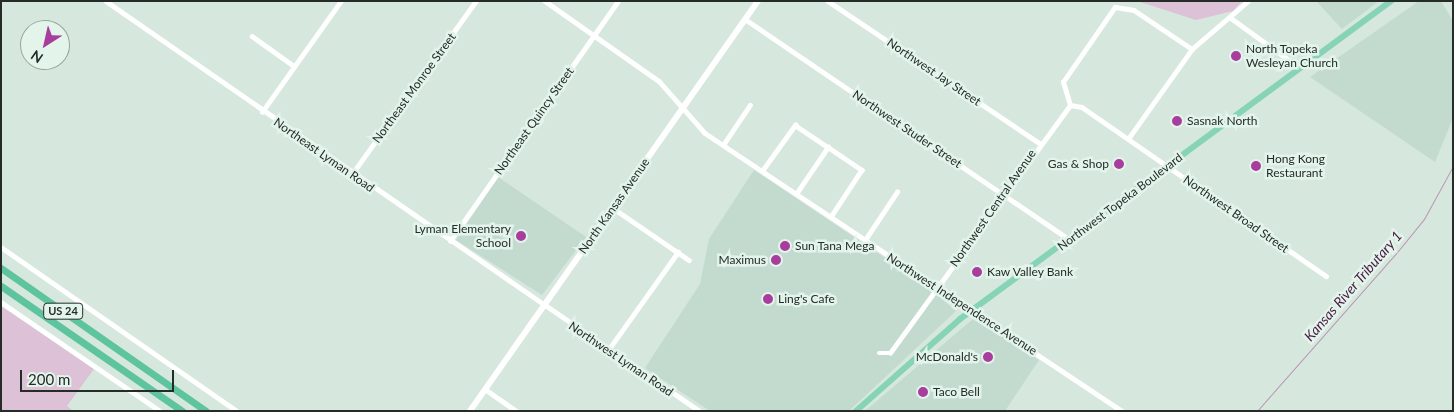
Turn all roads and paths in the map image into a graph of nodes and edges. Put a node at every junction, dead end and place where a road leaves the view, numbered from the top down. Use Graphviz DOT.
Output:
graph roads {
  1 [pos="106,1"];
  2 [pos="341,1"];
  3 [pos="476,1"];
  4 [pos="545,1"];
  5 [pos="618,1"];
  6 [pos="758,1"];
  7 [pos="828,1"];
  8 [pos="1248,1"];
  9 [pos="1391,1"];
  10 [pos="1231,18"];
  11 [pos="745,19"];
  12 [pos="252,36"];
  13 [pos="594,36"];
  14 [pos="1192,49"];
  15 [pos="294,66"];
  16 [pos="1300,68"];
  17 [pos="750,105"];
  18 [pos="1070,105"];
  19 [pos="683,109"];
  20 [pos="262,112"];
  21 [pos="1128,139"];
  22 [pos="1038,143"];
  23 [pos="723,145"];
  24 [pos="828,147"];
  25 [pos="1167,166"];
  26 [pos="762,171"];
  27 [pos="352,174"];
  28 [pos="897,192"];
  29 [pos="796,194"];
  30 [pos="1003,194"];
  31 [pos="613,208"];
  32 [pos="830,217"];
  33 [pos="1069,239"];
  34 [pos="865,240"];
  35 [pos="450,241"];
  36 [pos="1,247"];
  37 [pos="678,252"];
  38 [pos="689,260"];
  39 [pos="1,268"];
  40 [pos="1326,276"];
  41 [pos="1,286"];
  42 [pos="937,288"];
  43 [pos="1,302"];
  44 [pos="545,305"];
  45 [pos="971,311"];
  46 [pos="609,349"];
  47 [pos="879,353"];
  48 [pos="485,389"];
  49 [pos="160,411"];
  50 [pos="182,411"];
  51 [pos="206,411"];
  52 [pos="237,411"];
  53 [pos="470,411"];
  54 [pos="517,411"];
  55 [pos="699,411"];
  56 [pos="856,411"];
  57 [pos="1122,411"];
  1 -- 20 [label="street, Northeast Lyman Road"];
  2 -- 15 [label="street"];
  3 -- 27 [label="street, Northeast Monroe Street"];
  4 -- 13 [label="street, Northwest Independence Avenue"];
  5 -- 13 [label="street, Northeast Quincy Street"];
  6 -- 11 [label="main road, North Kansas Avenue"];
  7 -- 22 [label="street, Northwest Jay Street"];
  8 -- 10 [label="street"];
  9 -- 16 [label="main road, Northwest Topeka Boulevard"];
  10 -- 14 [label="street"];
  10 -- 16 [label="street"];
  11 -- 19 [label="main road, North Kansas Avenue"];
  11 -- 30 [label="street, Northwest Studer Street"];
  12 -- 15 [label="street"];
  13 -- 19 [label="street, Northwest Independence Avenue"];
  13 -- 35 [label="street, Northeast Quincy Street"];
  14 -- 18 [label="street"];
  14 -- 21 [label="street"];
  15 -- 20 [label="street"];
  16 -- 25 [label="main road, Northwest Topeka Boulevard"];
  17 -- 23 [label="street"];
  18 -- 21 [label="street, Northwest Broad Street"];
  18 -- 22 [label="street, Northwest Central Avenue"];
  19 -- 23 [label="street, Northwest Independence Avenue"];
  19 -- 31 [label="main road, North Kansas Avenue"];
  20 -- 27 [label="street, Northeast Lyman Road"];
  21 -- 25 [label="street, Northwest Broad Street"];
  22 -- 30 [label="street, Northwest Central Avenue"];
  23 -- 26 [label="street, Northwest Independence Avenue"];
  24 -- 26 [label="street"];
  24 -- 29 [label="street"];
  24 -- 32 [label="street"];
  25 -- 33 [label="main road, Northwest Topeka Boulevard"];
  25 -- 40 [label="street, Northwest Broad Street"];
  26 -- 29 [label="street, Northwest Independence Avenue"];
  27 -- 35 [label="street, Northeast Lyman Road"];
  28 -- 34 [label="street"];
  29 -- 32 [label="street, Northwest Independence Avenue"];
  30 -- 33 [label="street, Northwest Studer Street"];
  30 -- 42 [label="street, Northwest Central Avenue"];
  31 -- 37 [label="street"];
  31 -- 44 [label="main road, North Kansas Avenue"];
  32 -- 34 [label="street, Northwest Independence Avenue"];
  33 -- 45 [label="main road, Northwest Topeka Boulevard"];
  34 -- 42 [label="street, Northwest Independence Avenue"];
  35 -- 44 [label="street, Northeast Lyman Road"];
  36 -- 52 [label="street"];
  37 -- 38 [label="street"];
  37 -- 46 [label="street"];
  39 -- 51 [label="highway, US 24"];
  41 -- 50 [label="highway, US 24"];
  42 -- 45 [label="street, Northwest Independence Avenue"];
  42 -- 47 [label="street, Northwest Central Avenue"];
  43 -- 49 [label="street"];
  44 -- 46 [label="street, Northwest Lyman Road"];
  44 -- 48 [label="main road, North Kansas Avenue"];
  45 -- 56 [label="main road, Northwest Topeka Boulevard"];
  45 -- 57 [label="street, Northwest Independence Avenue"];
  46 -- 55 [label="street, Northwest Lyman Road"];
  48 -- 53 [label="main road, North Kansas Avenue"];
  48 -- 54 [label="street"];
}
